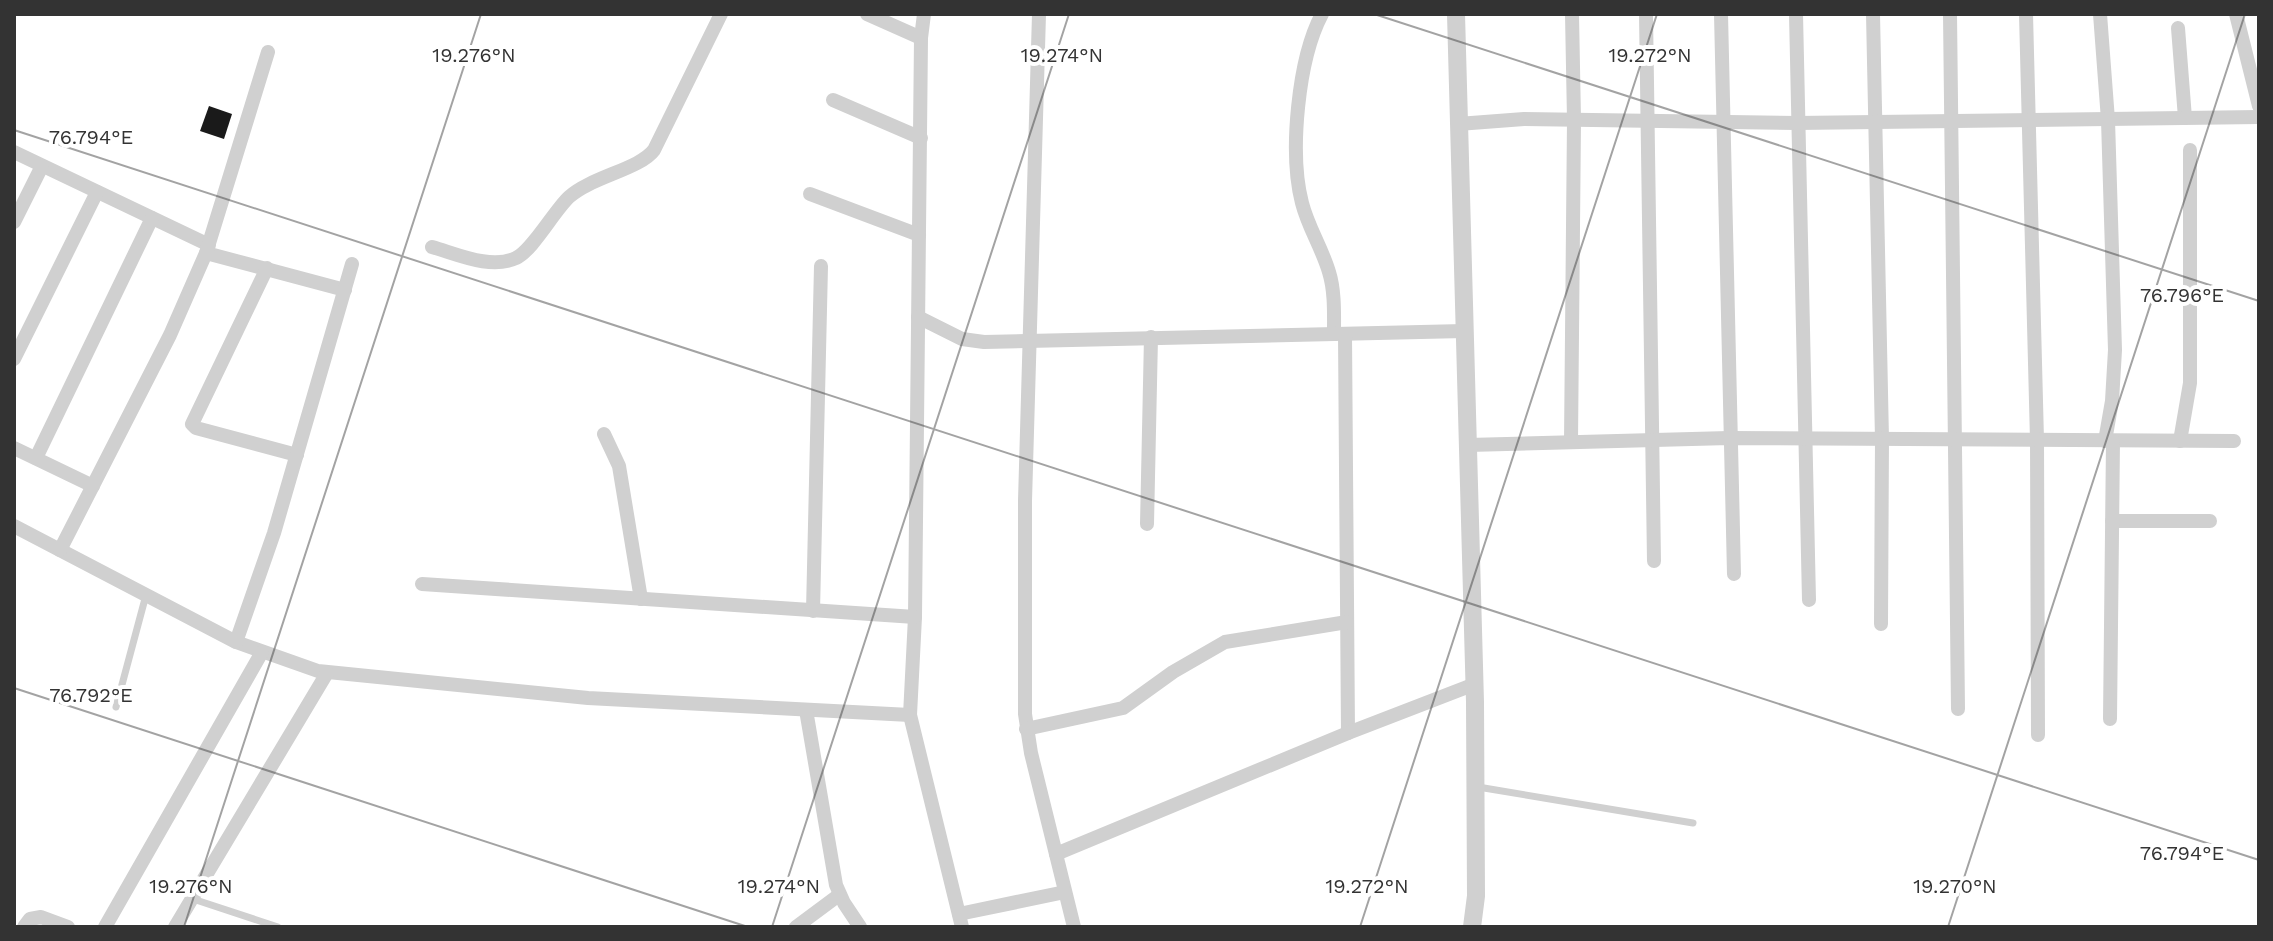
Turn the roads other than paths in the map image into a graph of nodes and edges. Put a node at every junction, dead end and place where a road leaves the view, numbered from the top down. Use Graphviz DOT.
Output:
graph roads {
  1 [pos="721,14"];
  2 [pos="867,14"];
  3 [pos="924,14"];
  4 [pos="1039,14"];
  5 [pos="1322,14"];
  6 [pos="1456,14"];
  7 [pos="1572,14"];
  8 [pos="1646,14"];
  9 [pos="1721,14"];
  10 [pos="1796,14"];
  11 [pos="1873,14"];
  12 [pos="1950,14"];
  13 [pos="2026,14"];
  14 [pos="2100,14"];
  15 [pos="2236,14"];
  16 [pos="2178,28"];
  17 [pos="921,38"];
  18 [pos="268,52"];
  19 [pos="833,100"];
  20 [pos="2259,106"];
  21 [pos="2259,117"];
  22 [pos="2185,118"];
  23 [pos="1574,120"];
  24 [pos="2108,120"];
  25 [pos="1647,122"];
  26 [pos="1876,122"];
  27 [pos="1951,122"];
  28 [pos="2029,122"];
  29 [pos="1724,123"];
  30 [pos="1797,123"];
  31 [pos="1458,124"];
  32 [pos="921,138"];
  33 [pos="2190,150"];
  34 [pos="14,152"];
  35 [pos="42,166"];
  36 [pos="97,192"];
  37 [pos="810,194"];
  38 [pos="152,218"];
  39 [pos="14,222"];
  40 [pos="919,235"];
  41 [pos="432,247"];
  42 [pos="207,249"];
  43 [pos="352,264"];
  44 [pos="821,266"];
  45 [pos="267,268"];
  46 [pos="345,290"];
  47 [pos="918,317"];
  48 [pos="1464,331"];
  49 [pos="1340,334"];
  50 [pos="1151,337"];
  51 [pos="1029,339"];
  52 [pos="14,359"];
  53 [pos="604,434"];
  54 [pos="1729,438"];
  55 [pos="1652,439"];
  56 [pos="1806,439"];
  57 [pos="1882,439"];
  58 [pos="1955,439"];
  59 [pos="2037,440"];
  60 [pos="2109,441"];
  61 [pos="2180,441"];
  62 [pos="2234,441"];
  63 [pos="1571,442"];
  64 [pos="1468,445"];
  65 [pos="16,453"];
  66 [pos="297,455"];
  67 [pos="36,458"];
  68 [pos="93,486"];
  69 [pos="2112,521"];
  70 [pos="2210,521"];
  71 [pos="1147,524"];
  72 [pos="14,526"];
  73 [pos="60,550"];
  74 [pos="1654,561"];
  75 [pos="1734,574"];
  76 [pos="422,584"];
  77 [pos="146,595"];
  78 [pos="641,599"];
  79 [pos="1809,600"];
  80 [pos="813,611"];
  81 [pos="915,617"];
  82 [pos="1347,622"];
  83 [pos="1881,624"];
  84 [pos="236,642"];
  85 [pos="262,652"];
  86 [pos="327,673"];
  87 [pos="1475,684"];
  88 [pos="116,707"];
  89 [pos="1958,709"];
  90 [pos="806,710"];
  91 [pos="910,715"];
  92 [pos="2110,719"];
  93 [pos="1026,729"];
  94 [pos="1348,733"];
  95 [pos="2038,735"];
  96 [pos="1476,786"];
  97 [pos="1693,823"];
  98 [pos="1056,854"];
  99 [pos="1065,892"];
  100 [pos="839,895"];
  101 [pos="192,899"];
  102 [pos="961,921"];
  103 [pos="24,927"];
  104 [pos="68,927"];
  105 [pos="105,927"];
  106 [pos="175,927"];
  107 [pos="278,927"];
  108 [pos="796,927"];
  109 [pos="860,927"];
  110 [pos="1074,927"];
  111 [pos="1472,927"];
  1 -- 41 [label="street"];
  2 -- 17 [label="street"];
  3 -- 17 [label="street"];
  4 -- 51 [label="street"];
  5 -- 49 [label="street"];
  6 -- 31 [label="street"];
  7 -- 23 [label="street"];
  8 -- 25 [label="street"];
  9 -- 29 [label="street"];
  10 -- 30 [label="street"];
  11 -- 26 [label="street"];
  12 -- 27 [label="street"];
  13 -- 28 [label="street"];
  14 -- 24 [label="street"];
  15 -- 20 [label="street"];
  16 -- 22 [label="street"];
  17 -- 32 [label="street"];
  18 -- 42 [label="street"];
  19 -- 32 [label="street"];
  21 -- 22 [label="street"];
  22 -- 24 [label="street"];
  23 -- 25 [label="street"];
  23 -- 31 [label="street"];
  23 -- 63 [label="street"];
  24 -- 28 [label="street"];
  24 -- 60 [label="street"];
  25 -- 29 [label="street"];
  25 -- 55 [label="street"];
  26 -- 27 [label="street"];
  26 -- 30 [label="street"];
  26 -- 57 [label="street"];
  27 -- 28 [label="street"];
  27 -- 58 [label="street"];
  28 -- 59 [label="street"];
  29 -- 30 [label="street"];
  29 -- 54 [label="street"];
  30 -- 56 [label="street"];
  31 -- 48 [label="street"];
  32 -- 40 [label="street"];
  33 -- 61 [label="street"];
  34 -- 35 [label="street"];
  35 -- 36 [label="street"];
  35 -- 39 [label="street"];
  36 -- 38 [label="street"];
  36 -- 52 [label="street"];
  37 -- 40 [label="street"];
  38 -- 42 [label="street"];
  38 -- 67 [label="street"];
  40 -- 47 [label="street"];
  42 -- 45 [label="street"];
  42 -- 68 [label="street"];
  43 -- 46 [label="street"];
  44 -- 80 [label="street"];
  45 -- 46 [label="street"];
  45 -- 66 [label="street"];
  46 -- 66 [label="street"];
  47 -- 51 [label="street"];
  47 -- 81 [label="street"];
  48 -- 49 [label="street"];
  48 -- 64 [label="street"];
  49 -- 50 [label="street"];
  49 -- 82 [label="street"];
  50 -- 51 [label="street"];
  50 -- 71 [label="street"];
  51 -- 93 [label="street"];
  53 -- 78 [label="street"];
  54 -- 55 [label="street"];
  54 -- 56 [label="street"];
  54 -- 75 [label="street"];
  55 -- 63 [label="street"];
  55 -- 74 [label="street"];
  56 -- 57 [label="street"];
  56 -- 79 [label="street"];
  57 -- 58 [label="street"];
  57 -- 83 [label="street"];
  58 -- 59 [label="street"];
  58 -- 89 [label="street"];
  59 -- 60 [label="street"];
  59 -- 95 [label="street"];
  60 -- 61 [label="street"];
  60 -- 69 [label="street"];
  61 -- 62 [label="street"];
  63 -- 64 [label="street"];
  64 -- 87 [label="street"];
  65 -- 67 [label="street"];
  66 -- 84 [label="street"];
  67 -- 68 [label="street"];
  68 -- 73 [label="street"];
  69 -- 70 [label="street"];
  69 -- 92 [label="street"];
  72 -- 73 [label="street"];
  73 -- 77 [label="street"];
  76 -- 78 [label="street"];
  77 -- 84 [label="street"];
  77 -- 88 [label="lane"];
  78 -- 80 [label="street"];
  80 -- 81 [label="street"];
  81 -- 91 [label="street"];
  82 -- 93 [label="street"];
  82 -- 94 [label="street"];
  84 -- 85 [label="street"];
  85 -- 86 [label="street"];
  85 -- 105 [label="street"];
  86 -- 90 [label="street"];
  86 -- 101 [label="street"];
  87 -- 94 [label="street"];
  87 -- 96 [label="street"];
  90 -- 91 [label="street"];
  90 -- 100 [label="street"];
  91 -- 102 [label="street"];
  93 -- 98 [label="street"];
  94 -- 98 [label="street"];
  96 -- 97 [label="lane"];
  96 -- 111 [label="street"];
  98 -- 99 [label="street"];
  99 -- 102 [label="street"];
  99 -- 110 [label="street"];
  100 -- 108 [label="street"];
  100 -- 109 [label="street"];
  101 -- 106 [label="street"];
  101 -- 107 [label="lane"];
  103 -- 104 [label="street"];
}
